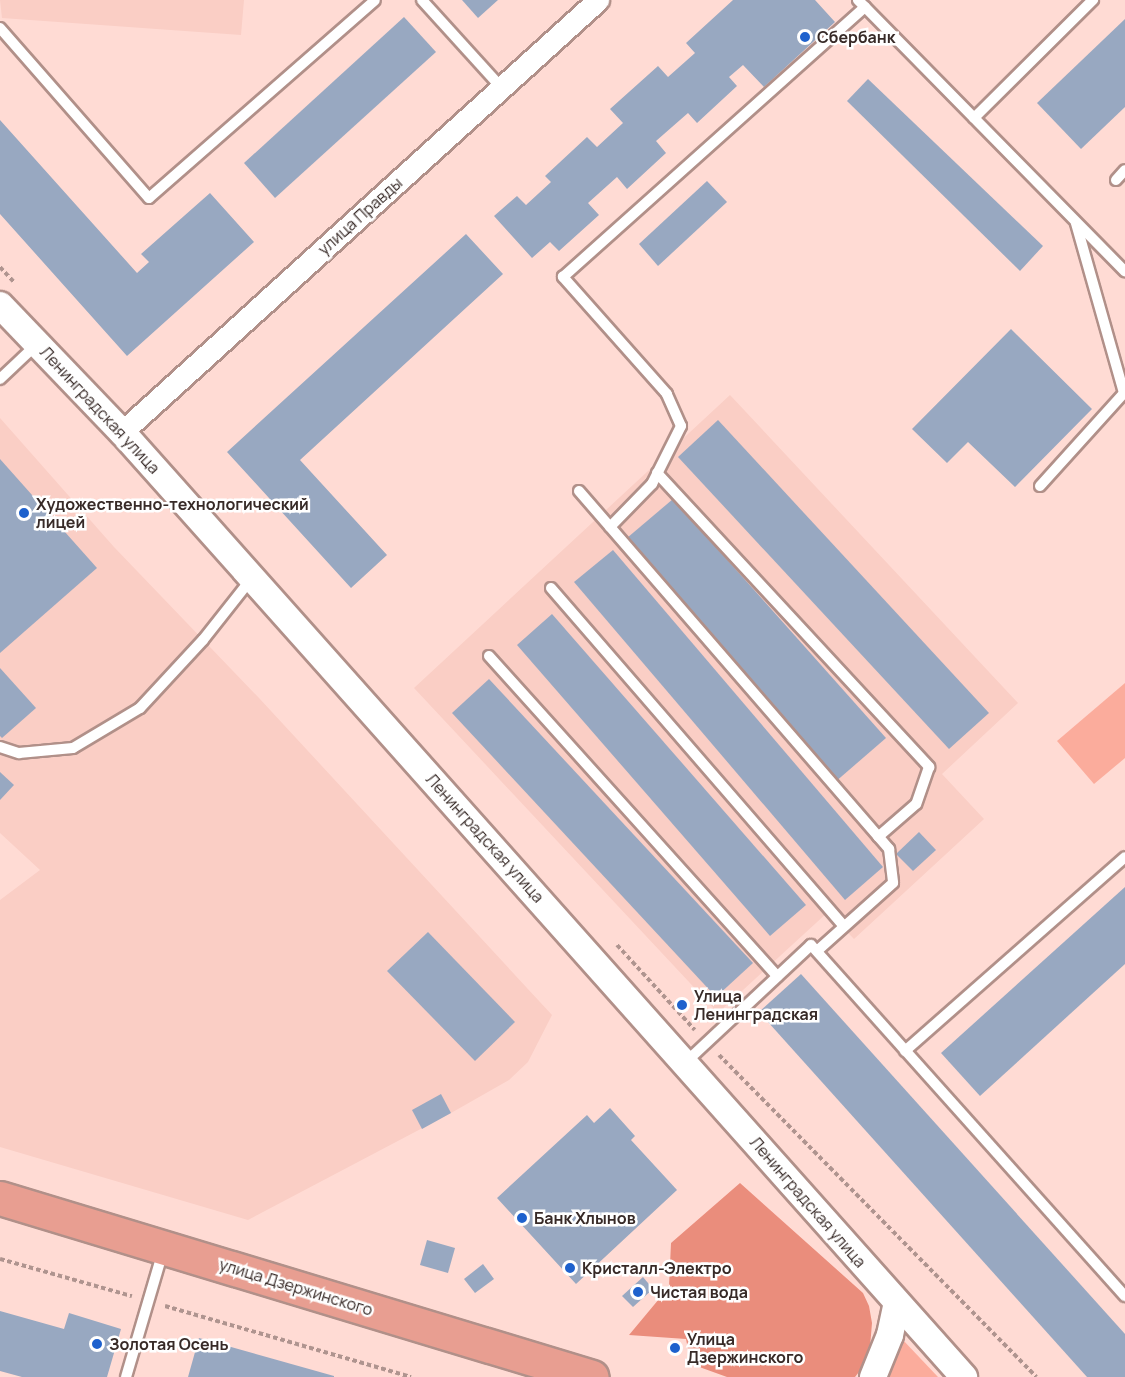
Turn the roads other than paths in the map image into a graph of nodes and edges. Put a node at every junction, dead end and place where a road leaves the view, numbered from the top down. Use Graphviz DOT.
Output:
graph roads {
  1 [pos="375,0"];
  2 [pos="422,0"];
  3 [pos="598,0"];
  4 [pos="1093,0"];
  5 [pos="861,4"];
  6 [pos="0,28"];
  7 [pos="501,87"];
  8 [pos="974,118"];
  9 [pos="1125,170"];
  10 [pos="1116,180"];
  11 [pos="1076,222"];
  12 [pos="1125,272"];
  13 [pos="0,305"];
  14 [pos="37,344"];
  15 [pos="0,379"];
  16 [pos="122,432"];
  17 [pos="657,473"];
  18 [pos="1040,486"];
  19 [pos="579,491"];
  20 [pos="610,527"];
  21 [pos="252,578"];
  22 [pos="550,588"];
  23 [pos="489,656"];
  24 [pos="0,747"];
  25 [pos="878,837"];
  26 [pos="1125,857"];
  27 [pos="844,926"];
  28 [pos="817,951"];
  29 [pos="777,976"];
  30 [pos="905,1051"];
  31 [pos="686,1062"];
  32 [pos="0,1198"];
  33 [pos="164,1247"];
  34 [pos="1121,1284"];
  35 [pos="1125,1296"];
  36 [pos="897,1303"];
  37 [pos="126,1377"];
  38 [pos="592,1377"];
  39 [pos="873,1377"];
  40 [pos="964,1377"];
  1 -- 6 [label="lane"];
  2 -- 7 [label="lane"];
  3 -- 7 [label="street, улица Правды"];
  4 -- 8 [label="lane"];
  5 -- 8 [label="lane"];
  5 -- 17 [label="lane"];
  7 -- 16 [label="street, улица Правды"];
  8 -- 11 [label="lane"];
  9 -- 10 [label="lane"];
  11 -- 12 [label="lane"];
  11 -- 18 [label="lane"];
  13 -- 14 [label="street, Ленинградская улица"];
  14 -- 15 [label="lane"];
  14 -- 16 [label="street, Ленинградская улица"];
  16 -- 21 [label="street, Ленинградская улица"];
  17 -- 20 [label="lane"];
  17 -- 25 [label="lane"];
  19 -- 20 [label="lane"];
  20 -- 25 [label="lane"];
  21 -- 24 [label="lane"];
  21 -- 31 [label="street, Ленинградская улица"];
  22 -- 27 [label="lane"];
  23 -- 29 [label="lane"];
  25 -- 27 [label="lane"];
  26 -- 30 [label="lane"];
  27 -- 28 [label="lane"];
  28 -- 29 [label="lane"];
  28 -- 30 [label="lane"];
  29 -- 31 [label="lane"];
  30 -- 34 [label="lane"];
  31 -- 36 [label="street, Ленинградская улица"];
  32 -- 33 [label="main road, улица Дзержинского"];
  33 -- 37 [label="lane"];
  33 -- 38 [label="main road, улица Дзержинского"];
  34 -- 35 [label="lane"];
  36 -- 39 [label="street"];
  36 -- 40 [label="street, Ленинградская улица"];
}
